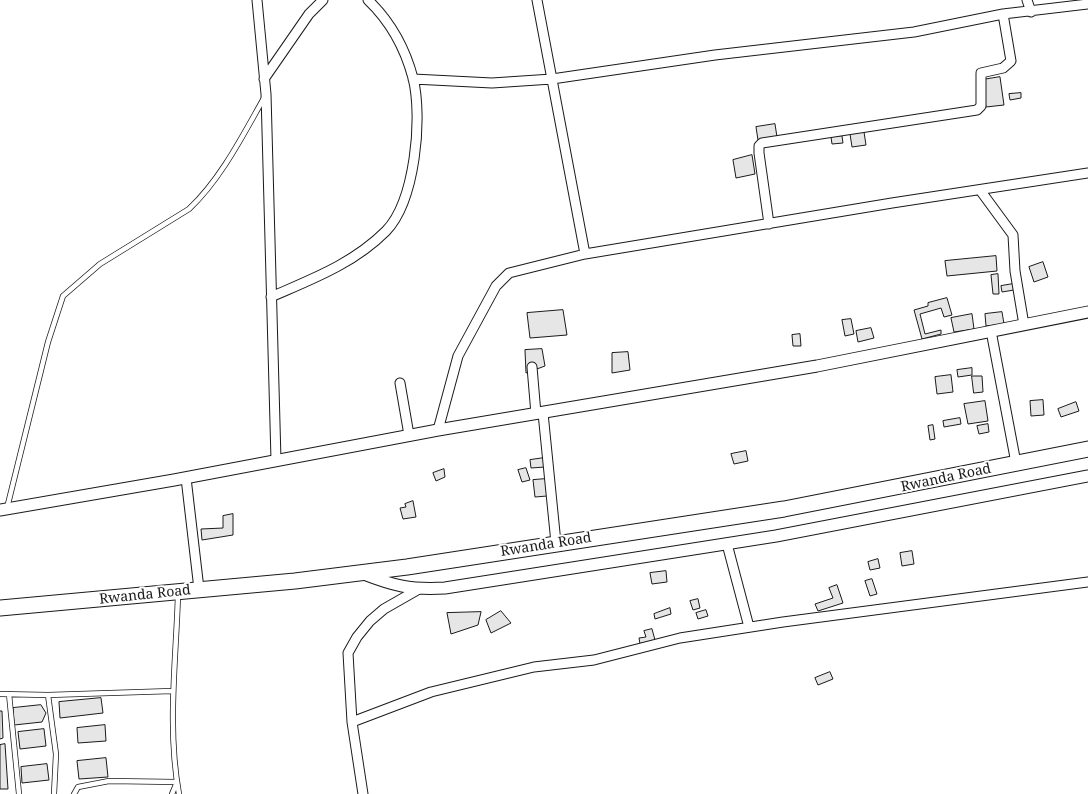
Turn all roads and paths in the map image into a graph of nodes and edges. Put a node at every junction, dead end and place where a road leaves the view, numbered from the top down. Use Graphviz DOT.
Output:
graph roads {
  1 [pos="257,0"];
  2 [pos="323,0"];
  3 [pos="368,0"];
  4 [pos="536,0"];
  5 [pos="1027,0"];
  6 [pos="1088,4"];
  7 [pos="1031,12"];
  8 [pos="1003,14"];
  9 [pos="264,79"];
  10 [pos="413,79"];
  11 [pos="552,79"];
  12 [pos="266,94"];
  13 [pos="1088,173"];
  14 [pos="980,190"];
  15 [pos="769,224"];
  16 [pos="585,254"];
  17 [pos="271,297"];
  18 [pos="1088,312"];
  19 [pos="1024,325"];
  20 [pos="991,331"];
  21 [pos="532,367"];
  22 [pos="400,383"];
  23 [pos="540,413"];
  24 [pos="438,430"];
  25 [pos="409,435"];
  26 [pos="1088,449"];
  27 [pos="276,460"];
  28 [pos="1016,464"];
  29 [pos="1088,476"];
  30 [pos="186,478"];
  31 [pos="3,510"];
  32 [pos="556,543"];
  33 [pos="727,544"];
  34 [pos="361,573"];
  35 [pos="1088,582"];
  36 [pos="198,589"];
  37 [pos="419,589"];
  38 [pos="178,591"];
  39 [pos="0,608"];
  40 [pos="749,627"];
  41 [pos="172,690"];
  42 [pos="0,694"];
  43 [pos="10,694"];
  44 [pos="48,695"];
  45 [pos="352,722"];
  46 [pos="177,782"];
  47 [pos="19,794"];
  48 [pos="54,794"];
  49 [pos="74,794"];
  50 [pos="172,794"];
  51 [pos="179,794"];
  52 [pos="363,794"];
  1 -- 9 [label="street"];
  2 -- 9 [label="street"];
  3 -- 10 [label="street"];
  4 -- 11 [label="street"];
  5 -- 7 [label="street"];
  6 -- 7 [label="street"];
  7 -- 8 [label="street"];
  8 -- 11 [label="street"];
  8 -- 15 [label="street"];
  9 -- 12 [label="street"];
  10 -- 11 [label="street"];
  10 -- 17 [label="street"];
  11 -- 16 [label="street"];
  12 -- 17 [label="street"];
  12 -- 31 [label="lane"];
  13 -- 14 [label="street"];
  14 -- 15 [label="street"];
  14 -- 19 [label="street"];
  15 -- 16 [label="street"];
  16 -- 24 [label="street"];
  17 -- 27 [label="street"];
  18 -- 19 [label="street"];
  19 -- 20 [label="street"];
  20 -- 23 [label="street"];
  20 -- 28 [label="street"];
  21 -- 23 [label="street"];
  22 -- 25 [label="street"];
  23 -- 24 [label="street"];
  23 -- 32 [label="street"];
  24 -- 25 [label="street"];
  25 -- 27 [label="street"];
  26 -- 28 [label="highway, Rwanda Road"];
  27 -- 30 [label="street"];
  28 -- 32 [label="highway, Rwanda Road"];
  29 -- 33 [label="street"];
  30 -- 31 [label="street"];
  30 -- 36 [label="street"];
  32 -- 34 [label="highway, Rwanda Road"];
  33 -- 37 [label="street"];
  33 -- 40 [label="street"];
  34 -- 36 [label="highway, Rwanda Road"];
  34 -- 37 [label="street"];
  35 -- 40 [label="street"];
  36 -- 38 [label="highway, Rwanda Road"];
  37 -- 45 [label="street"];
  38 -- 39 [label="highway, Rwanda Road"];
  38 -- 41 [label="lane"];
  40 -- 45 [label="street"];
  41 -- 44 [label="lane"];
  41 -- 46 [label="lane"];
  42 -- 43 [label="lane"];
  43 -- 44 [label="lane"];
  43 -- 47 [label="lane"];
  44 -- 48 [label="lane"];
  45 -- 52 [label="street"];
  46 -- 49 [label="lane"];
  46 -- 50 [label="lane"];
  46 -- 51 [label="lane"];
}
